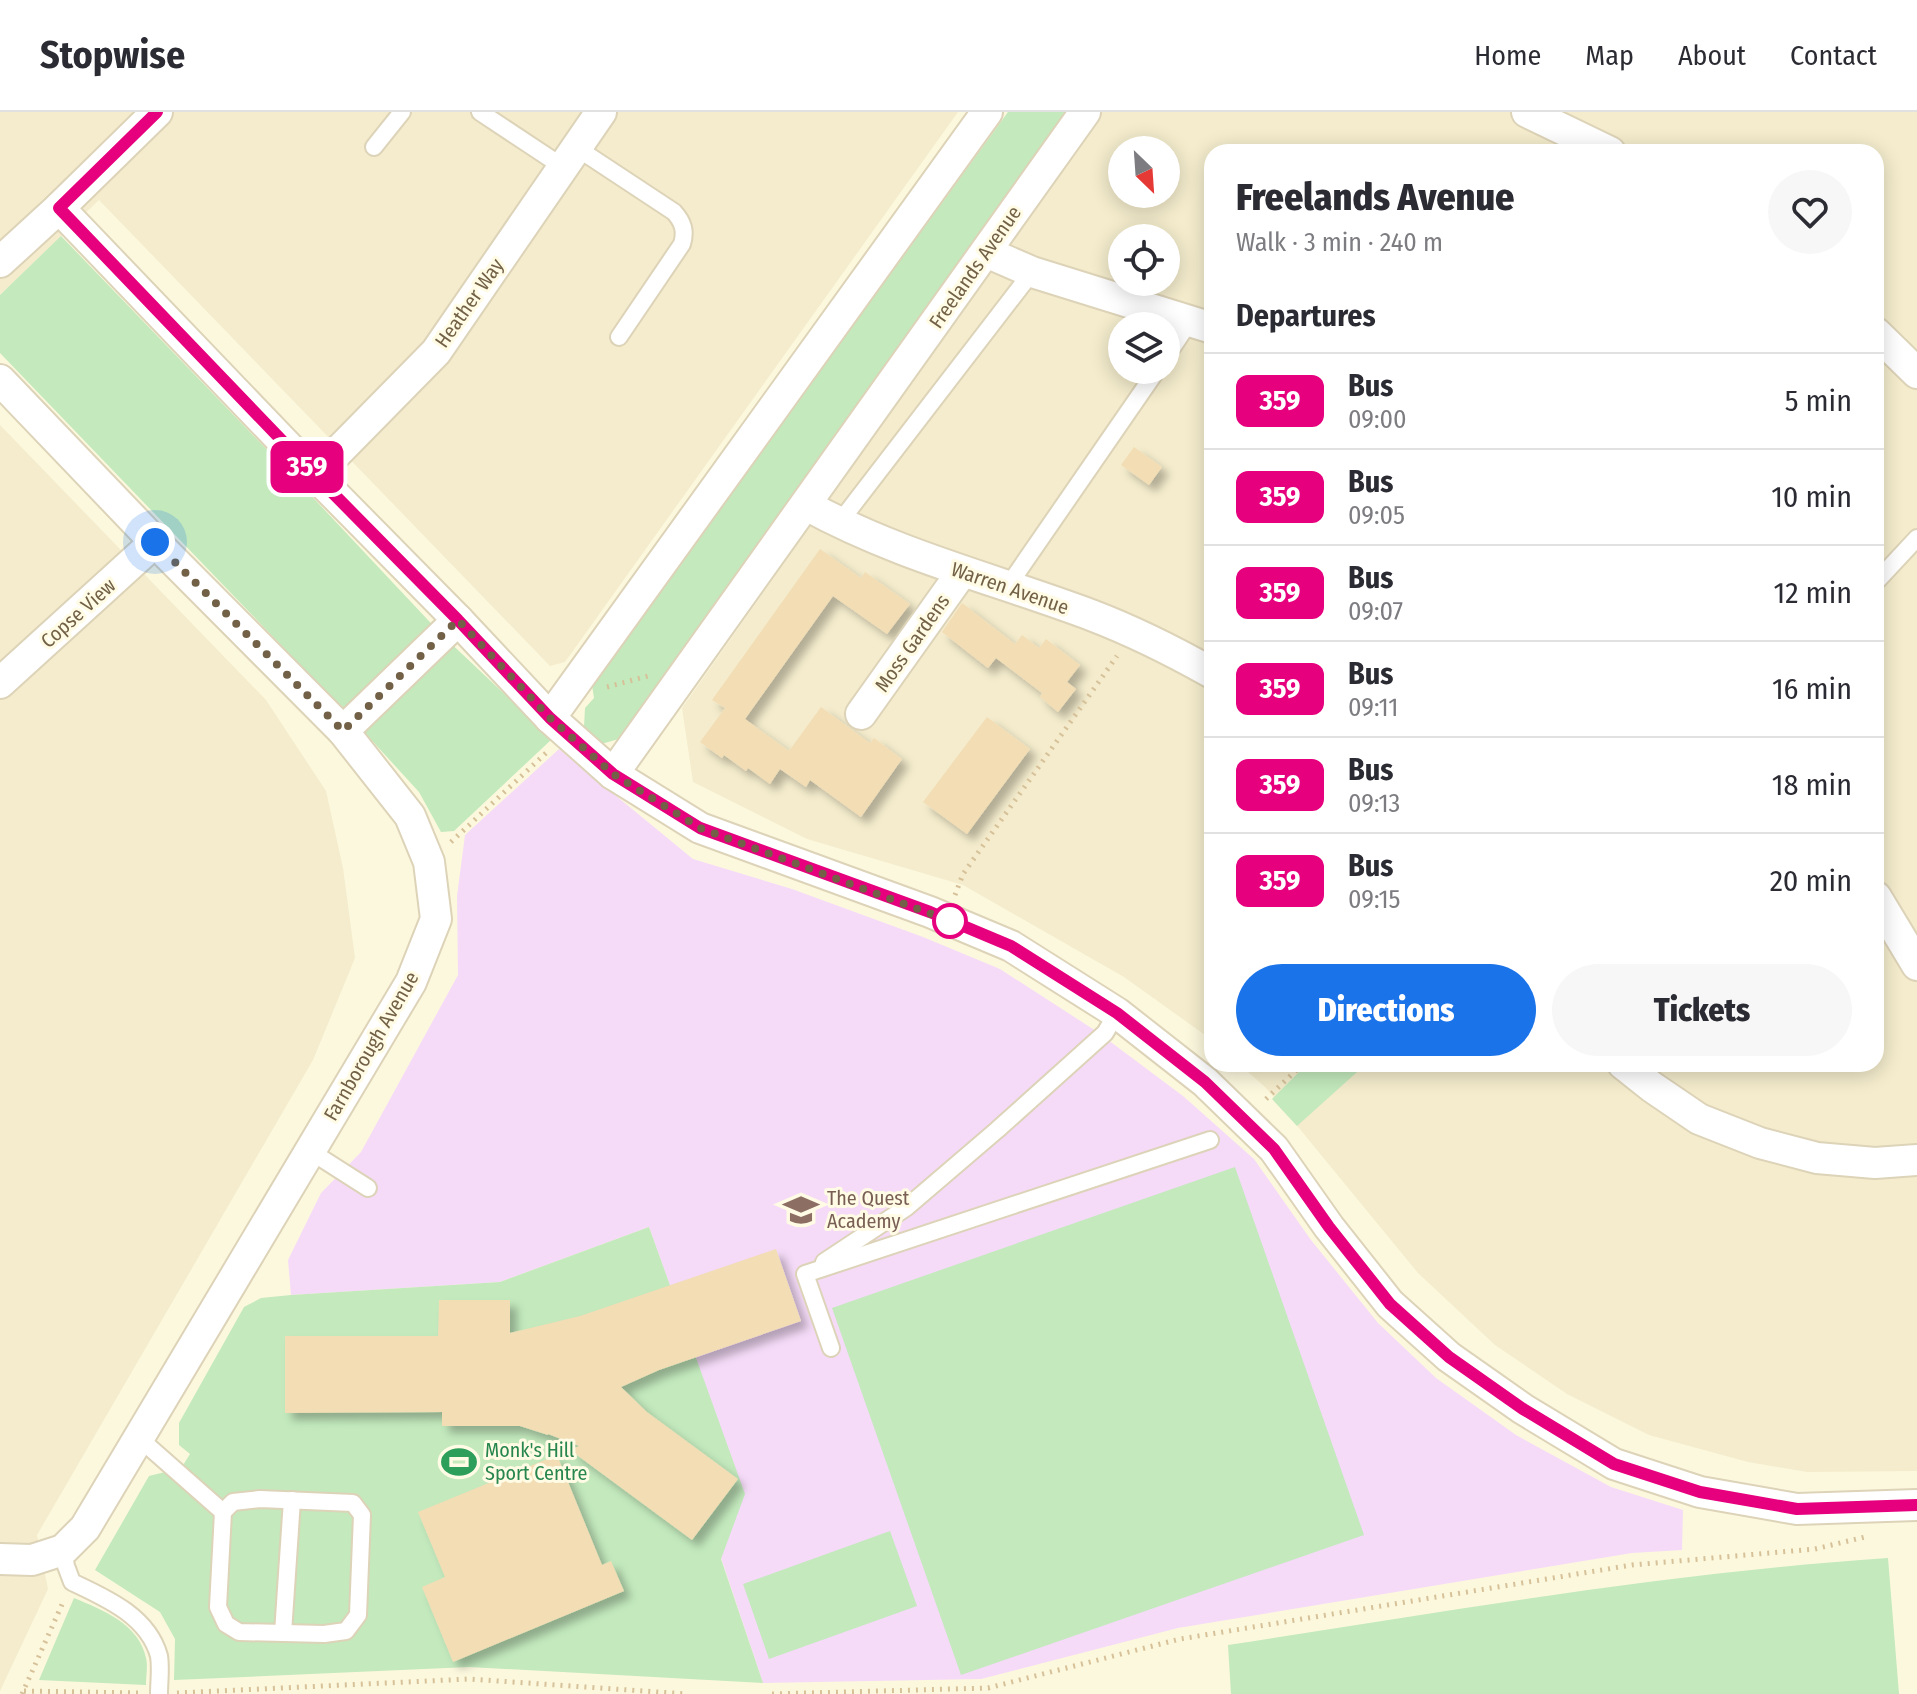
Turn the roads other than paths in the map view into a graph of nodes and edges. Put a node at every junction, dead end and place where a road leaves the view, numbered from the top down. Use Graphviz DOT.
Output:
graph roads {
  1 [pos="157,112"];
  2 [pos="402,112"];
  3 [pos="480,112"];
  4 [pos="601,112"];
  5 [pos="987,112"];
  6 [pos="1085,112"];
  7 [pos="1527,112"];
  8 [pos="1593,144"];
  9 [pos="374,147"];
  10 [pos="570,157"];
  11 [pos="59,208"];
  12 [pos="986,252"];
  13 [pos="0,262"];
  14 [pos="1032,272"];
  15 [pos="1201,325"];
  16 [pos="619,337"];
  17 [pos="1884,341"];
  18 [pos="1180,344"];
  19 [pos="1917,373"];
  20 [pos="0,380"];
  21 [pos="1147,384"];
  22 [pos="315,475"];
  23 [pos="806,505"];
  24 [pos="839,523"];
  25 [pos="1917,538"];
  26 [pos="155,542"];
  27 [pos="962,572"];
  28 [pos="1884,573"];
  29 [pos="1008,586"];
  30 [pos="458,620"];
  31 [pos="1204,669"];
  32 [pos="0,683"];
  33 [pos="861,714"];
  34 [pos="561,717"];
  35 [pos="343,731"];
  36 [pos="613,774"];
  37 [pos="1884,910"];
  38 [pos="1917,965"];
  39 [pos="1117,1013"];
  40 [pos="1633,1072"];
  41 [pos="1210,1140"];
  42 [pos="310,1151"];
  43 [pos="1917,1160"];
  44 [pos="368,1188"];
  45 [pos="805,1274"];
  46 [pos="831,1348"];
  47 [pos="139,1438"];
  48 [pos="292,1500"];
  49 [pos="1917,1505"];
  50 [pos="223,1512"];
  51 [pos="63,1550"];
  52 [pos="0,1559"];
  53 [pos="283,1633"];
  54 [pos="159,1694"];
  1 -- 11 [label="street"];
  2 -- 9 [label="lane"];
  3 -- 10 [label="lane"];
  4 -- 10 [label="street, Heather Way"];
  5 -- 34 [label="street"];
  6 -- 12 [label="street, Freelands Avenue"];
  7 -- 8 [label="street"];
  10 -- 16 [label="lane"];
  10 -- 22 [label="street, Heather Way"];
  11 -- 13 [label="street"];
  11 -- 22 [label="street"];
  12 -- 14 [label="street"];
  12 -- 23 [label="street, Freelands Avenue"];
  14 -- 15 [label="street"];
  14 -- 24 [label="lane"];
  15 -- 18 [label="lane"];
  17 -- 19 [label="street"];
  20 -- 26 [label="street, Farnborough Avenue"];
  21 -- 29 [label="lane"];
  22 -- 30 [label="street"];
  23 -- 24 [label="street, Warren Avenue"];
  23 -- 36 [label="street, Freelands Avenue"];
  24 -- 27 [label="street, Warren Avenue"];
  25 -- 28 [label="lane"];
  26 -- 32 [label="street, Copse View"];
  26 -- 35 [label="street, Farnborough Avenue"];
  27 -- 29 [label="street, Warren Avenue"];
  27 -- 33 [label="street, Moss Gardens"];
  29 -- 31 [label="street, Warren Avenue"];
  30 -- 34 [label="street"];
  30 -- 35 [label="street"];
  34 -- 36 [label="street"];
  35 -- 42 [label="street, Farnborough Avenue"];
  36 -- 39 [label="street"];
  37 -- 38 [label="street"];
  39 -- 45 [label="lane"];
  39 -- 49 [label="street"];
  40 -- 43 [label="street"];
  41 -- 45 [label="lane"];
  42 -- 44 [label="lane"];
  42 -- 47 [label="street, Farnborough Avenue"];
  45 -- 46 [label="lane"];
  47 -- 50 [label="lane"];
  47 -- 51 [label="street, Farnborough Avenue"];
  48 -- 50 [label="lane"];
  48 -- 53 [label="lane"];
  48 -- 53 [label="lane"];
  50 -- 53 [label="lane"];
  51 -- 52 [label="street"];
  51 -- 54 [label="lane"];
}
